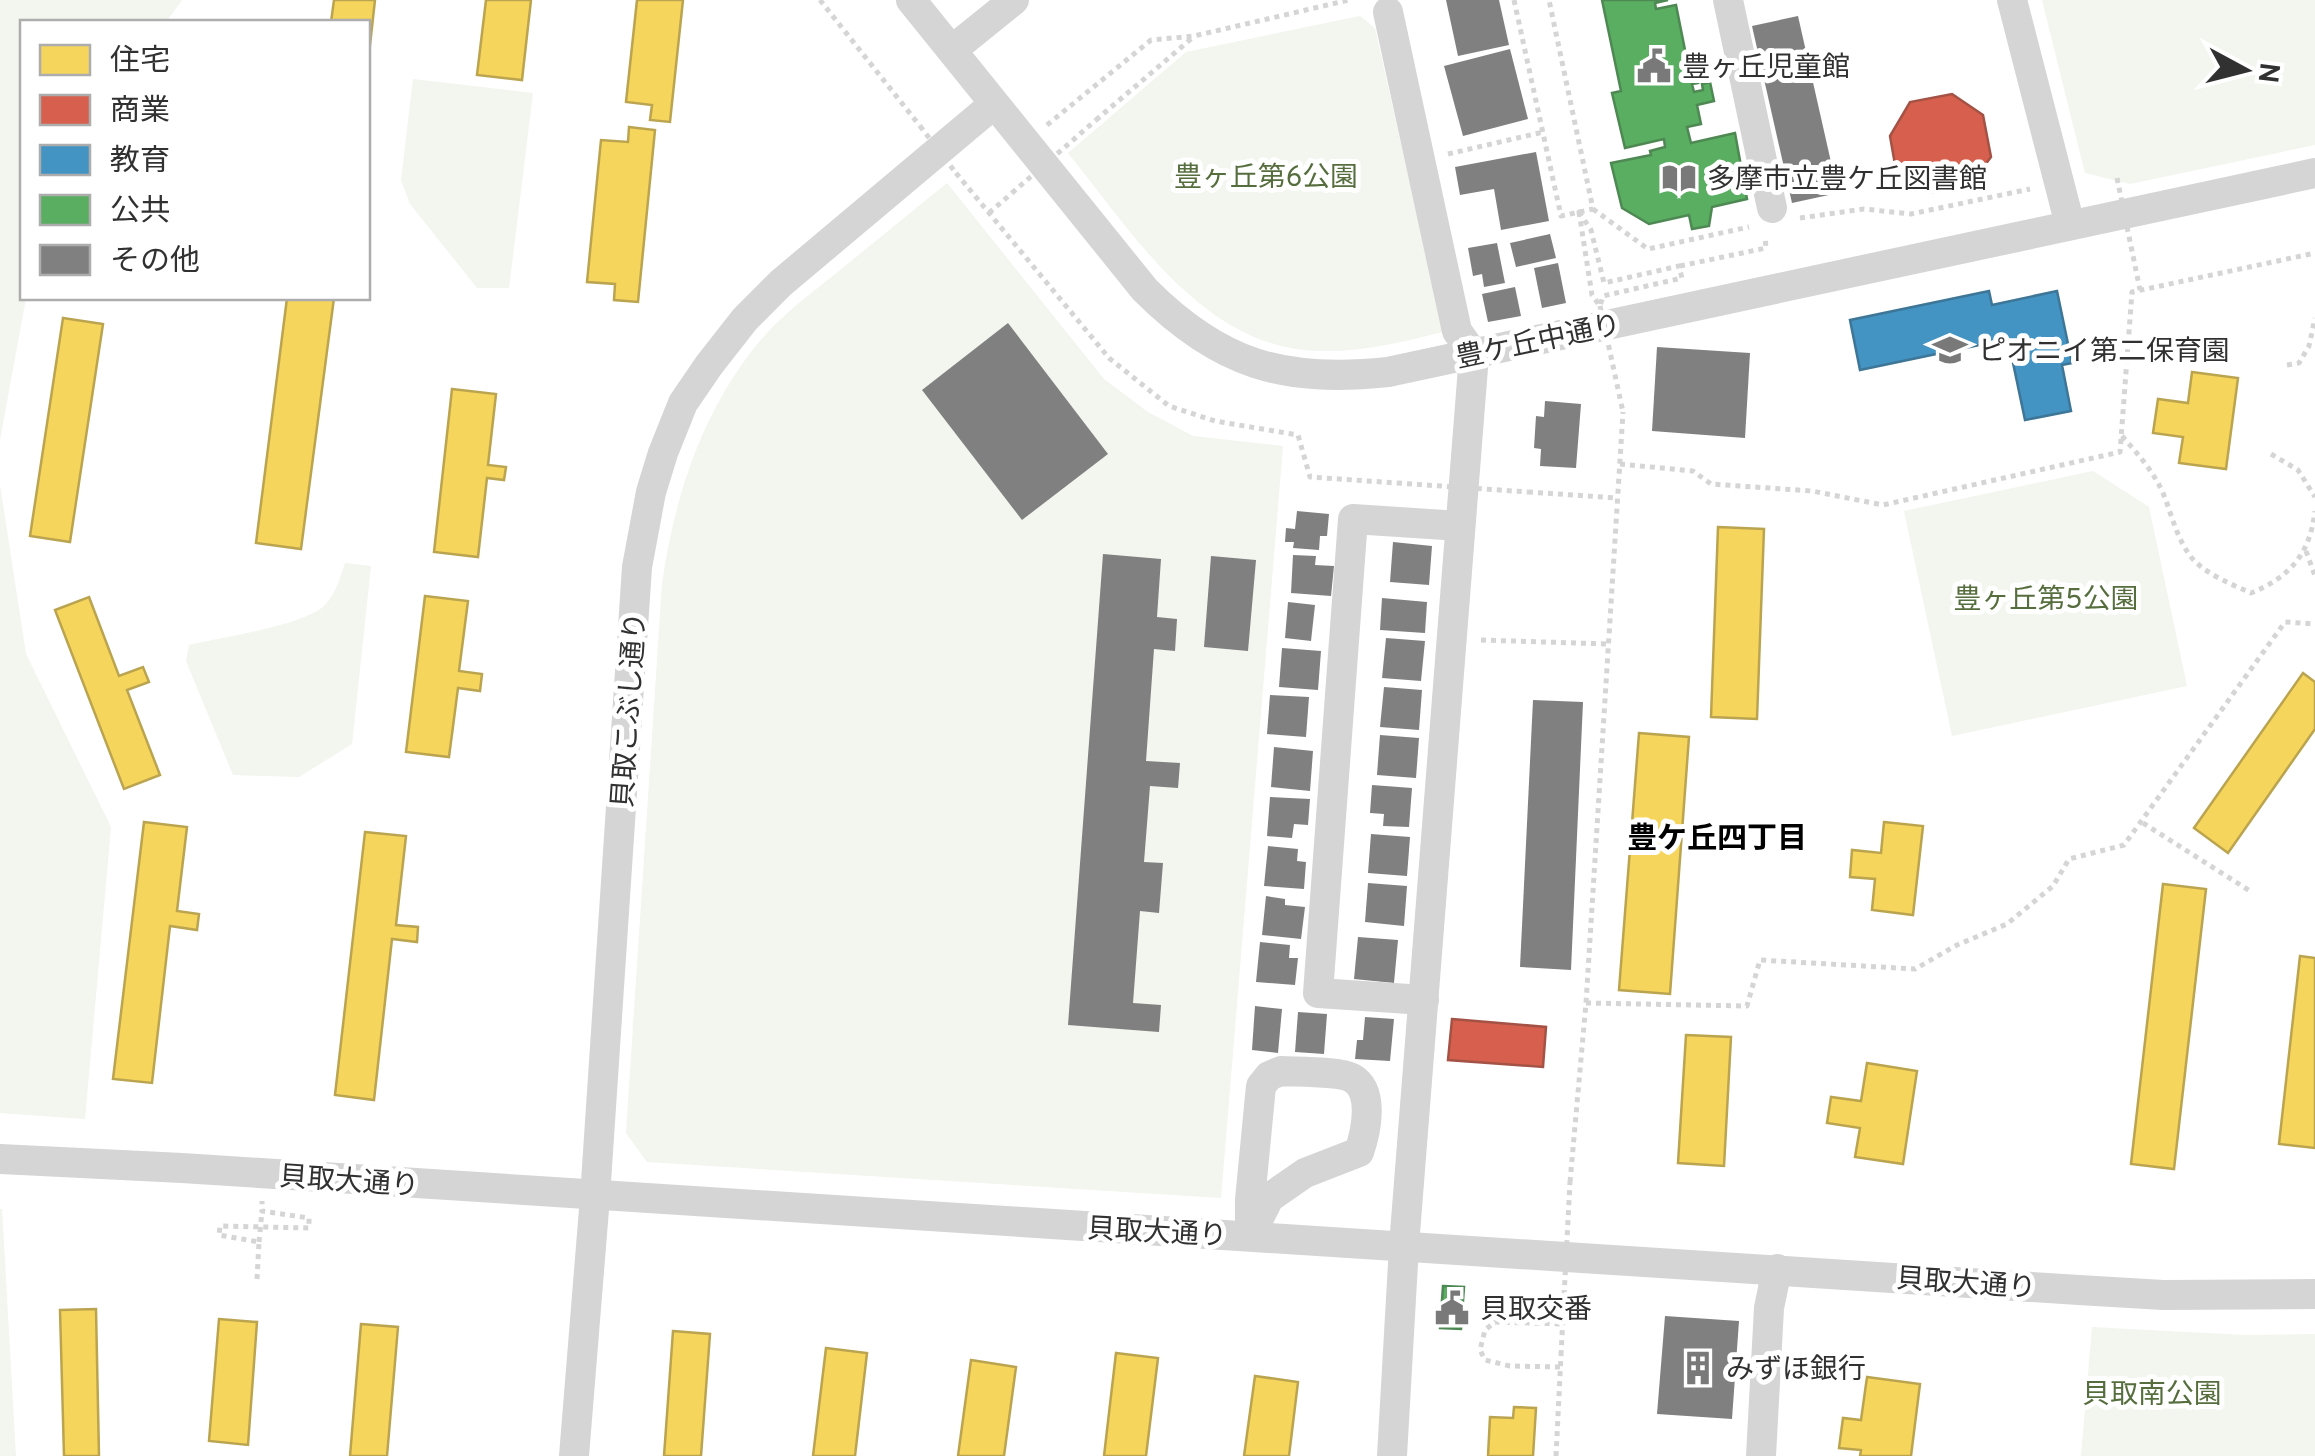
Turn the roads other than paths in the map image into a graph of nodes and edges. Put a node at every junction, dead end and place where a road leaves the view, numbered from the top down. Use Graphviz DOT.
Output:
graph roads {
  1 [pos="911,0"];
  2 [pos="1014,0"];
  3 [pos="1728,0"];
  4 [pos="2012,0"];
  5 [pos="1388,12"];
  6 [pos="952,50"];
  7 [pos="994,104"];
  8 [pos="2315,173"];
  9 [pos="1785,214"];
  10 [pos="2070,225"];
  11 [pos="1474,355"];
  12 [pos="1460,526"];
  13 [pos="1424,1000"];
  14 [pos="0,1159"];
  15 [pos="596,1197"];
  16 [pos="1250,1236"];
  17 [pos="1404,1246"];
  18 [pos="1777,1269"];
  19 [pos="2315,1294"];
  20 [pos="574,1456"];
  21 [pos="1392,1456"];
  22 [pos="1762,1456"];
  1 -- 6 [label="street, 豊ケ丘中通り"];
  2 -- 6 [label="street"];
  3 -- 9 [label="street"];
  4 -- 10 [label="street"];
  5 -- 11 [label="street"];
  6 -- 7 [label="street, 豊ケ丘中通り"];
  7 -- 11 [label="street, 豊ケ丘中通り"];
  7 -- 15 [label="street, 貝取こぶし通り"];
  8 -- 10 [label="street, 豊ケ丘中通り"];
  10 -- 11 [label="street, 豊ケ丘中通り"];
  11 -- 12 [label="street"];
  12 -- 13 [label="street"];
  12 -- 13 [label="street"];
  13 -- 17 [label="street"];
  14 -- 15 [label="street, 貝取大通り"];
  15 -- 16 [label="street, 貝取大通り"];
  15 -- 20 [label="street, 貝取こぶし通り"];
  16 -- 16 [label="street"];
  16 -- 17 [label="street, 貝取大通り"];
  17 -- 18 [label="street, 貝取大通り"];
  17 -- 21 [label="street"];
  18 -- 19 [label="street, 貝取大通り"];
  18 -- 22 [label="street"];
}
